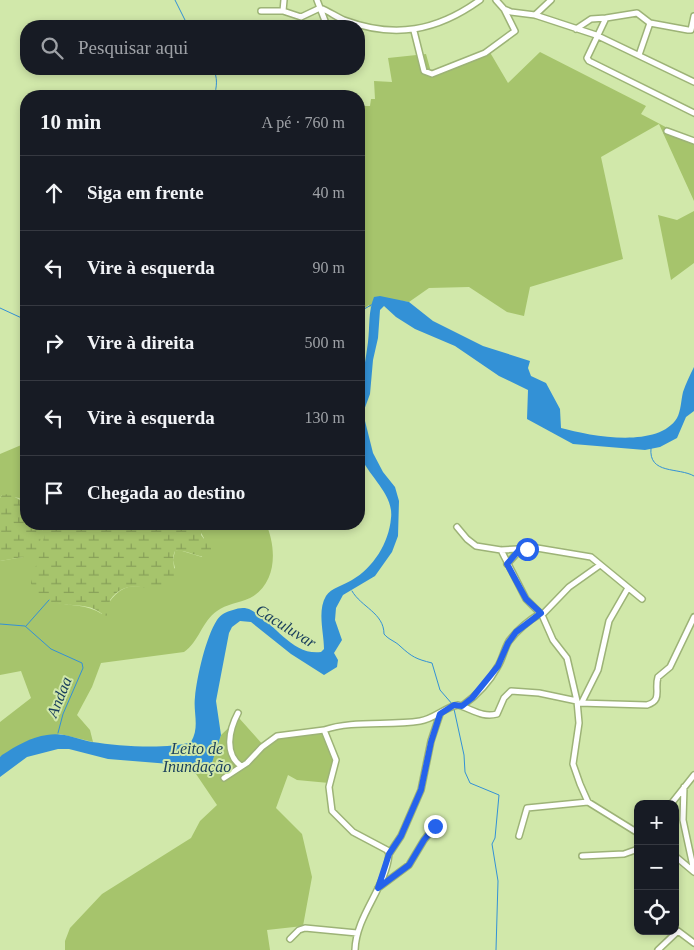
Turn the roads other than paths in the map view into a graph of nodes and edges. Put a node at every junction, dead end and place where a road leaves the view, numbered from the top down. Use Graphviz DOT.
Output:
graph roads {
  1 [pos="284,0"];
  2 [pos="317,0"];
  3 [pos="480,0"];
  4 [pos="496,0"];
  5 [pos="548,1"];
  6 [pos="320,8"];
  7 [pos="504,9"];
  8 [pos="283,11"];
  9 [pos="261,12"];
  10 [pos="535,15"];
  11 [pos="694,16"];
  12 [pos="606,18"];
  13 [pos="325,20"];
  14 [pos="343,20"];
  15 [pos="694,22"];
  16 [pos="650,23"];
  17 [pos="365,25"];
  18 [pos="576,29"];
  19 [pos="414,31"];
  20 [pos="596,35"];
  21 [pos="638,55"];
  22 [pos="694,82"];
  23 [pos="694,113"];
  24 [pos="667,131"];
  25 [pos="694,141"];
  26 [pos="458,526"];
  27 [pos="501,550"];
  28 [pos="519,550"];
  29 [pos="507,564"];
  30 [pos="600,566"];
  31 [pos="628,588"];
  32 [pos="642,599"];
  33 [pos="541,614"];
  34 [pos="694,617"];
  35 [pos="579,702"];
  36 [pos="462,706"];
  37 [pos="238,713"];
  38 [pos="440,714"];
  39 [pos="324,730"];
  40 [pos="241,766"];
  41 [pos="694,775"];
  42 [pos="224,778"];
  43 [pos="684,787"];
  44 [pos="675,800"];
  45 [pos="588,802"];
  46 [pos="435,826"];
  47 [pos="634,831"];
  48 [pos="519,836"];
  49 [pos="634,850"];
  50 [pos="389,854"];
  51 [pos="582,856"];
  52 [pos="679,859"];
  53 [pos="694,872"];
  54 [pos="378,888"];
  55 [pos="357,933"];
  56 [pos="290,939"];
  57 [pos="694,943"];
  58 [pos="355,950"];
  59 [pos="658,950"];
  1 -- 8 [label="street"];
  2 -- 6 [label="street"];
  3 -- 19 [label="street"];
  4 -- 7 [label="street"];
  5 -- 10 [label="street"];
  6 -- 8 [label="street"];
  6 -- 13 [label="street"];
  6 -- 14 [label="street"];
  7 -- 10 [label="street"];
  7 -- 19 [label="street"];
  8 -- 9 [label="street"];
  10 -- 18 [label="street"];
  11 -- 15 [label="street"];
  12 -- 16 [label="street"];
  12 -- 18 [label="street"];
  12 -- 20 [label="street"];
  15 -- 16 [label="street"];
  16 -- 21 [label="street"];
  17 -- 19 [label="street"];
  18 -- 20 [label="street"];
  20 -- 21 [label="street"];
  20 -- 23 [label="street"];
  21 -- 22 [label="street"];
  24 -- 25 [label="street"];
  26 -- 27 [label="street"];
  27 -- 28 [label="street"];
  27 -- 29 [label="street"];
  28 -- 29 [label="street"];
  28 -- 30 [label="street"];
  29 -- 33 [label="street"];
  30 -- 31 [label="street"];
  30 -- 33 [label="street"];
  31 -- 32 [label="street"];
  31 -- 35 [label="street"];
  33 -- 35 [label="street"];
  33 -- 36 [label="street"];
  34 -- 35 [label="street"];
  35 -- 36 [label="street"];
  35 -- 45 [label="street"];
  36 -- 38 [label="street"];
  37 -- 40 [label="street"];
  38 -- 39 [label="street"];
  38 -- 50 [label="street"];
  39 -- 40 [label="street"];
  39 -- 50 [label="street"];
  40 -- 42 [label="street"];
  41 -- 43 [label="street"];
  43 -- 44 [label="street"];
  43 -- 53 [label="street"];
  45 -- 47 [label="street"];
  45 -- 48 [label="street"];
  46 -- 54 [label="street"];
  49 -- 51 [label="street"];
  50 -- 54 [label="street"];
  52 -- 53 [label="street"];
  54 -- 55 [label="street"];
  55 -- 56 [label="street"];
  55 -- 58 [label="street"];
  57 -- 59 [label="street"];
}
